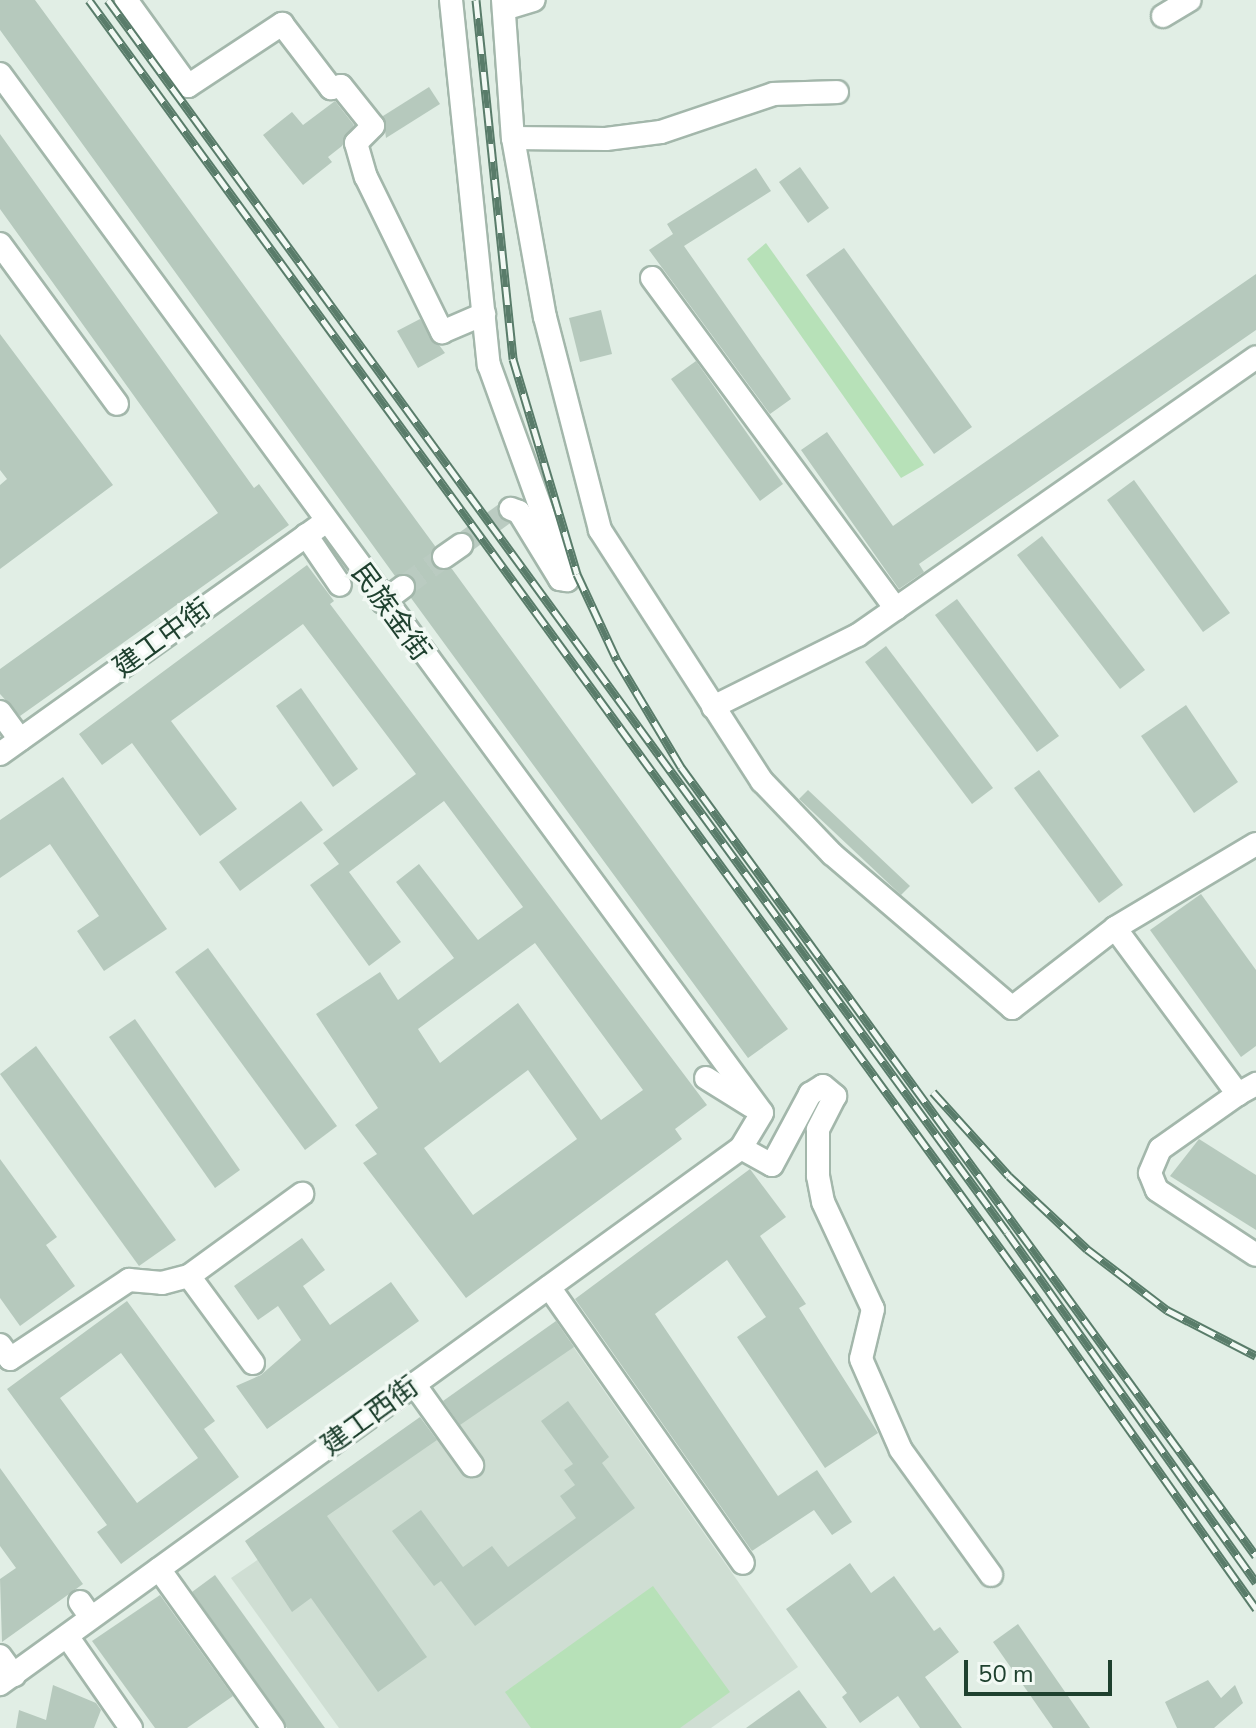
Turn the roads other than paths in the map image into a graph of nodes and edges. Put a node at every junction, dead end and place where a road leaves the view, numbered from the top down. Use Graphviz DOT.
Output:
graph roads {
  1 [pos="126,0"];
  2 [pos="451,0"];
  3 [pos="534,0"];
  4 [pos="1190,0"];
  5 [pos="504,4"];
  6 [pos="1163,16"];
  7 [pos="0,74"];
  8 [pos="837,92"];
  9 [pos="513,138"];
  10 [pos="0,244"];
  11 [pos="652,278"];
  12 [pos="484,314"];
  13 [pos="1256,357"];
  14 [pos="117,404"];
  15 [pos="511,509"];
  16 [pos="325,522"];
  17 [pos="306,535"];
  18 [pos="340,585"];
  19 [pos="403,587"];
  20 [pos="383,602"];
  21 [pos="896,609"];
  22 [pos="713,707"];
  23 [pos="0,712"];
  24 [pos="20,740"];
  25 [pos="0,754"];
  26 [pos="1256,844"];
  27 [pos="1115,928"];
  28 [pos="706,1078"];
  29 [pos="1247,1089"];
  30 [pos="762,1113"];
  31 [pos="741,1148"];
  32 [pos="302,1194"];
  33 [pos="1256,1255"];
  34 [pos="189,1276"];
  35 [pos="549,1287"];
  36 [pos="0,1345"];
  37 [pos="253,1363"];
  38 [pos="414,1384"];
  39 [pos="472,1465"];
  40 [pos="743,1563"];
  41 [pos="159,1569"];
  42 [pos="991,1575"];
  43 [pos="67,1636"];
  44 [pos="0,1656"];
  45 [pos="7,1680"];
  46 [pos="131,1728"];
  47 [pos="273,1728"];
  1 -- 12 [label="street"];
  2 -- 12 [label="street"];
  3 -- 5 [label="street"];
  4 -- 6 [label="street"];
  5 -- 9 [label="street"];
  7 -- 16 [label="street, 民族金街"];
  8 -- 9 [label="street"];
  9 -- 22 [label="street"];
  10 -- 14 [label="street"];
  11 -- 21 [label="street"];
  12 -- 15 [label="street"];
  13 -- 21 [label="street"];
  16 -- 17 [label="street, 建工中街"];
  16 -- 20 [label="street, 民族金街"];
  17 -- 18 [label="street"];
  17 -- 24 [label="street, 建工中街"];
  19 -- 20 [label="street"];
  20 -- 30 [label="street, 民族金街"];
  21 -- 22 [label="street"];
  22 -- 27 [label="street"];
  23 -- 24 [label="street"];
  24 -- 25 [label="street, 建工中街"];
  26 -- 27 [label="street"];
  27 -- 29 [label="street"];
  28 -- 30 [label="street"];
  29 -- 33 [label="street"];
  30 -- 31 [label="street"];
  31 -- 35 [label="street, 建工西街"];
  31 -- 42 [label="street"];
  32 -- 34 [label="street"];
  34 -- 36 [label="street"];
  34 -- 37 [label="street"];
  35 -- 38 [label="street, 建工西街"];
  35 -- 40 [label="street"];
  38 -- 39 [label="street"];
  38 -- 41 [label="street, 建工西街"];
  41 -- 43 [label="street, 建工西街"];
  41 -- 47 [label="street"];
  43 -- 45 [label="street, 建工西街"];
  43 -- 46 [label="street"];
  44 -- 45 [label="street"];
}
